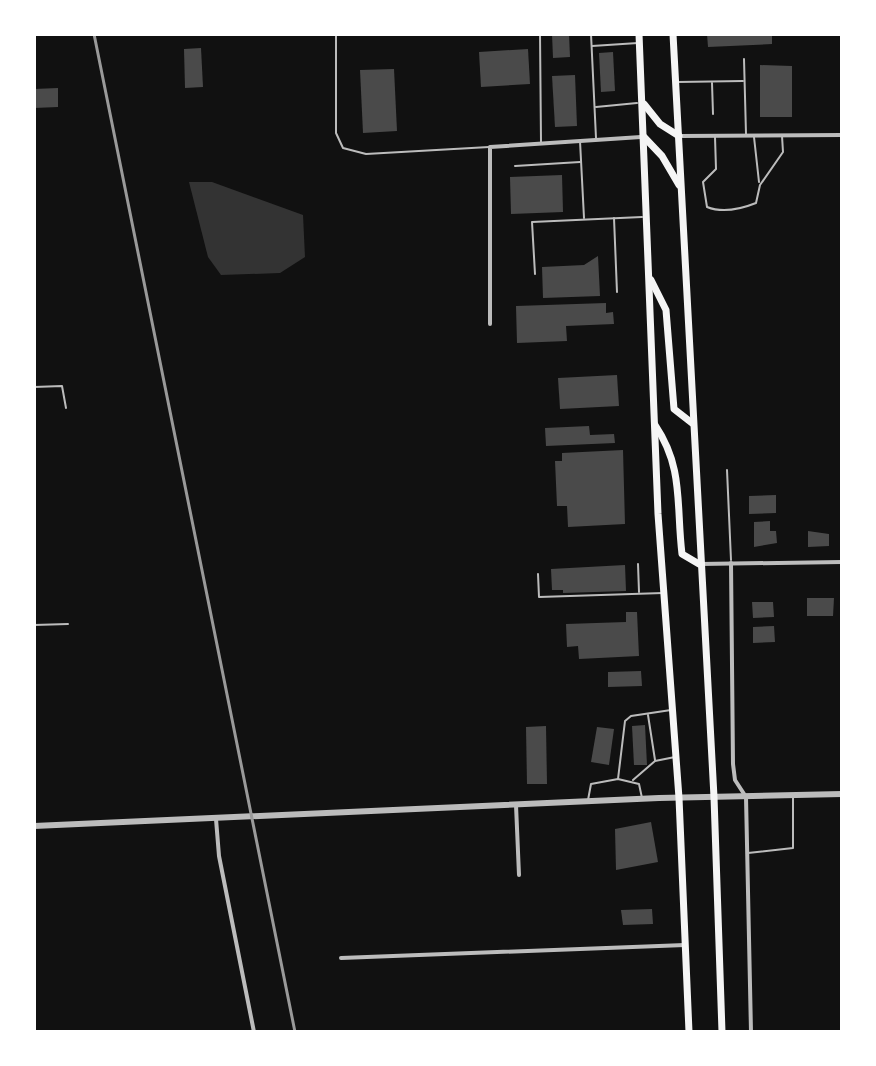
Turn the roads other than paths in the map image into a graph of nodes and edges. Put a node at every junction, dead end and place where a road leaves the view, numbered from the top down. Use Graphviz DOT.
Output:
graph roads {
  1 [pos="336,34"];
  2 [pos="540,34"];
  3 [pos="591,34"];
  4 [pos="673,34"];
  5 [pos="639,39"];
  6 [pos="591,46"];
  7 [pos="744,59"];
  8 [pos="744,81"];
  9 [pos="712,82"];
  10 [pos="676,83"];
  11 [pos="642,102"];
  12 [pos="594,107"];
  13 [pos="713,114"];
  14 [pos="782,135"];
  15 [pos="842,135"];
  16 [pos="679,136"];
  17 [pos="715,136"];
  18 [pos="746,136"];
  19 [pos="754,136"];
  20 [pos="644,137"];
  21 [pos="580,139"];
  22 [pos="596,139"];
  23 [pos="541,142"];
  24 [pos="490,147"];
  25 [pos="581,162"];
  26 [pos="515,166"];
  27 [pos="760,185"];
  28 [pos="680,187"];
  29 [pos="647,216"];
  30 [pos="614,218"];
  31 [pos="584,219"];
  32 [pos="535,274"];
  33 [pos="650,278"];
  34 [pos="617,292"];
  35 [pos="490,324"];
  36 [pos="34,387"];
  37 [pos="66,408"];
  38 [pos="692,423"];
  39 [pos="655,425"];
  40 [pos="727,470"];
  41 [pos="842,562"];
  42 [pos="731,563"];
  43 [pos="638,564"];
  44 [pos="699,564"];
  45 [pos="538,574"];
  46 [pos="664,593"];
  47 [pos="639,594"];
  48 [pos="68,624"];
  49 [pos="34,625"];
  50 [pos="672,710"];
  51 [pos="648,714"];
  52 [pos="676,757"];
  53 [pos="655,761"];
  54 [pos="618,779"];
  55 [pos="633,780"];
  56 [pos="842,794"];
  57 [pos="793,795"];
  58 [pos="714,797"];
  59 [pos="746,797"];
  60 [pos="679,798"];
  61 [pos="642,799"];
  62 [pos="588,802"];
  63 [pos="516,805"];
  64 [pos="216,819"];
  65 [pos="34,826"];
  66 [pos="747,853"];
  67 [pos="519,875"];
  68 [pos="685,945"];
  69 [pos="341,958"];
  70 [pos="254,1032"];
  71 [pos="689,1032"];
  72 [pos="722,1032"];
  73 [pos="751,1032"];
  1 -- 24 [label="lane"];
  2 -- 23 [label="lane"];
  3 -- 6 [label="lane"];
  4 -- 10 [label="main road"];
  5 -- 6 [label="lane"];
  5 -- 11 [label="main road"];
  6 -- 12 [label="lane"];
  7 -- 8 [label="lane"];
  8 -- 9 [label="lane"];
  8 -- 18 [label="lane"];
  9 -- 10 [label="lane"];
  9 -- 13 [label="lane"];
  10 -- 16 [label="main road"];
  11 -- 12 [label="lane"];
  11 -- 16 [label="main road"];
  11 -- 20 [label="main road"];
  12 -- 22 [label="lane"];
  14 -- 15 [label="street"];
  14 -- 19 [label="street"];
  14 -- 27 [label="lane"];
  16 -- 17 [label="street"];
  16 -- 28 [label="main road"];
  17 -- 18 [label="street"];
  17 -- 27 [label="lane"];
  18 -- 19 [label="street"];
  19 -- 27 [label="lane"];
  20 -- 22 [label="street"];
  20 -- 28 [label="main road"];
  20 -- 29 [label="main road"];
  21 -- 22 [label="street"];
  21 -- 23 [label="street"];
  21 -- 25 [label="lane"];
  23 -- 24 [label="street"];
  24 -- 35 [label="street"];
  25 -- 26 [label="lane"];
  25 -- 31 [label="lane"];
  28 -- 38 [label="main road"];
  29 -- 30 [label="lane"];
  29 -- 33 [label="main road"];
  30 -- 31 [label="lane"];
  30 -- 34 [label="lane"];
  31 -- 32 [label="lane"];
  33 -- 38 [label="main road"];
  33 -- 39 [label="main road"];
  36 -- 37 [label="lane"];
  38 -- 44 [label="main road"];
  39 -- 44 [label="main road"];
  39 -- 46 [label="main road"];
  40 -- 42 [label="lane"];
  41 -- 42 [label="street"];
  42 -- 44 [label="street"];
  42 -- 59 [label="street"];
  43 -- 47 [label="lane"];
  44 -- 58 [label="main road"];
  45 -- 47 [label="lane"];
  46 -- 47 [label="lane"];
  46 -- 50 [label="main road"];
  48 -- 49 [label="lane"];
  50 -- 51 [label="lane"];
  50 -- 52 [label="main road"];
  51 -- 53 [label="lane"];
  51 -- 54 [label="lane"];
  52 -- 53 [label="lane"];
  52 -- 60 [label="main road"];
  53 -- 55 [label="lane"];
  54 -- 55 [label="lane"];
  54 -- 62 [label="lane"];
  55 -- 61 [label="lane"];
  56 -- 57 [label="street"];
  57 -- 59 [label="street"];
  57 -- 66 [label="lane"];
  58 -- 59 [label="street"];
  58 -- 60 [label="street"];
  58 -- 72 [label="main road"];
  59 -- 66 [label="street"];
  60 -- 61 [label="street"];
  60 -- 68 [label="main road"];
  61 -- 62 [label="street"];
  62 -- 63 [label="street"];
  63 -- 64 [label="street"];
  63 -- 67 [label="street"];
  64 -- 65 [label="street"];
  64 -- 70 [label="street"];
  66 -- 73 [label="street"];
  68 -- 69 [label="street"];
  68 -- 71 [label="main road"];
}
